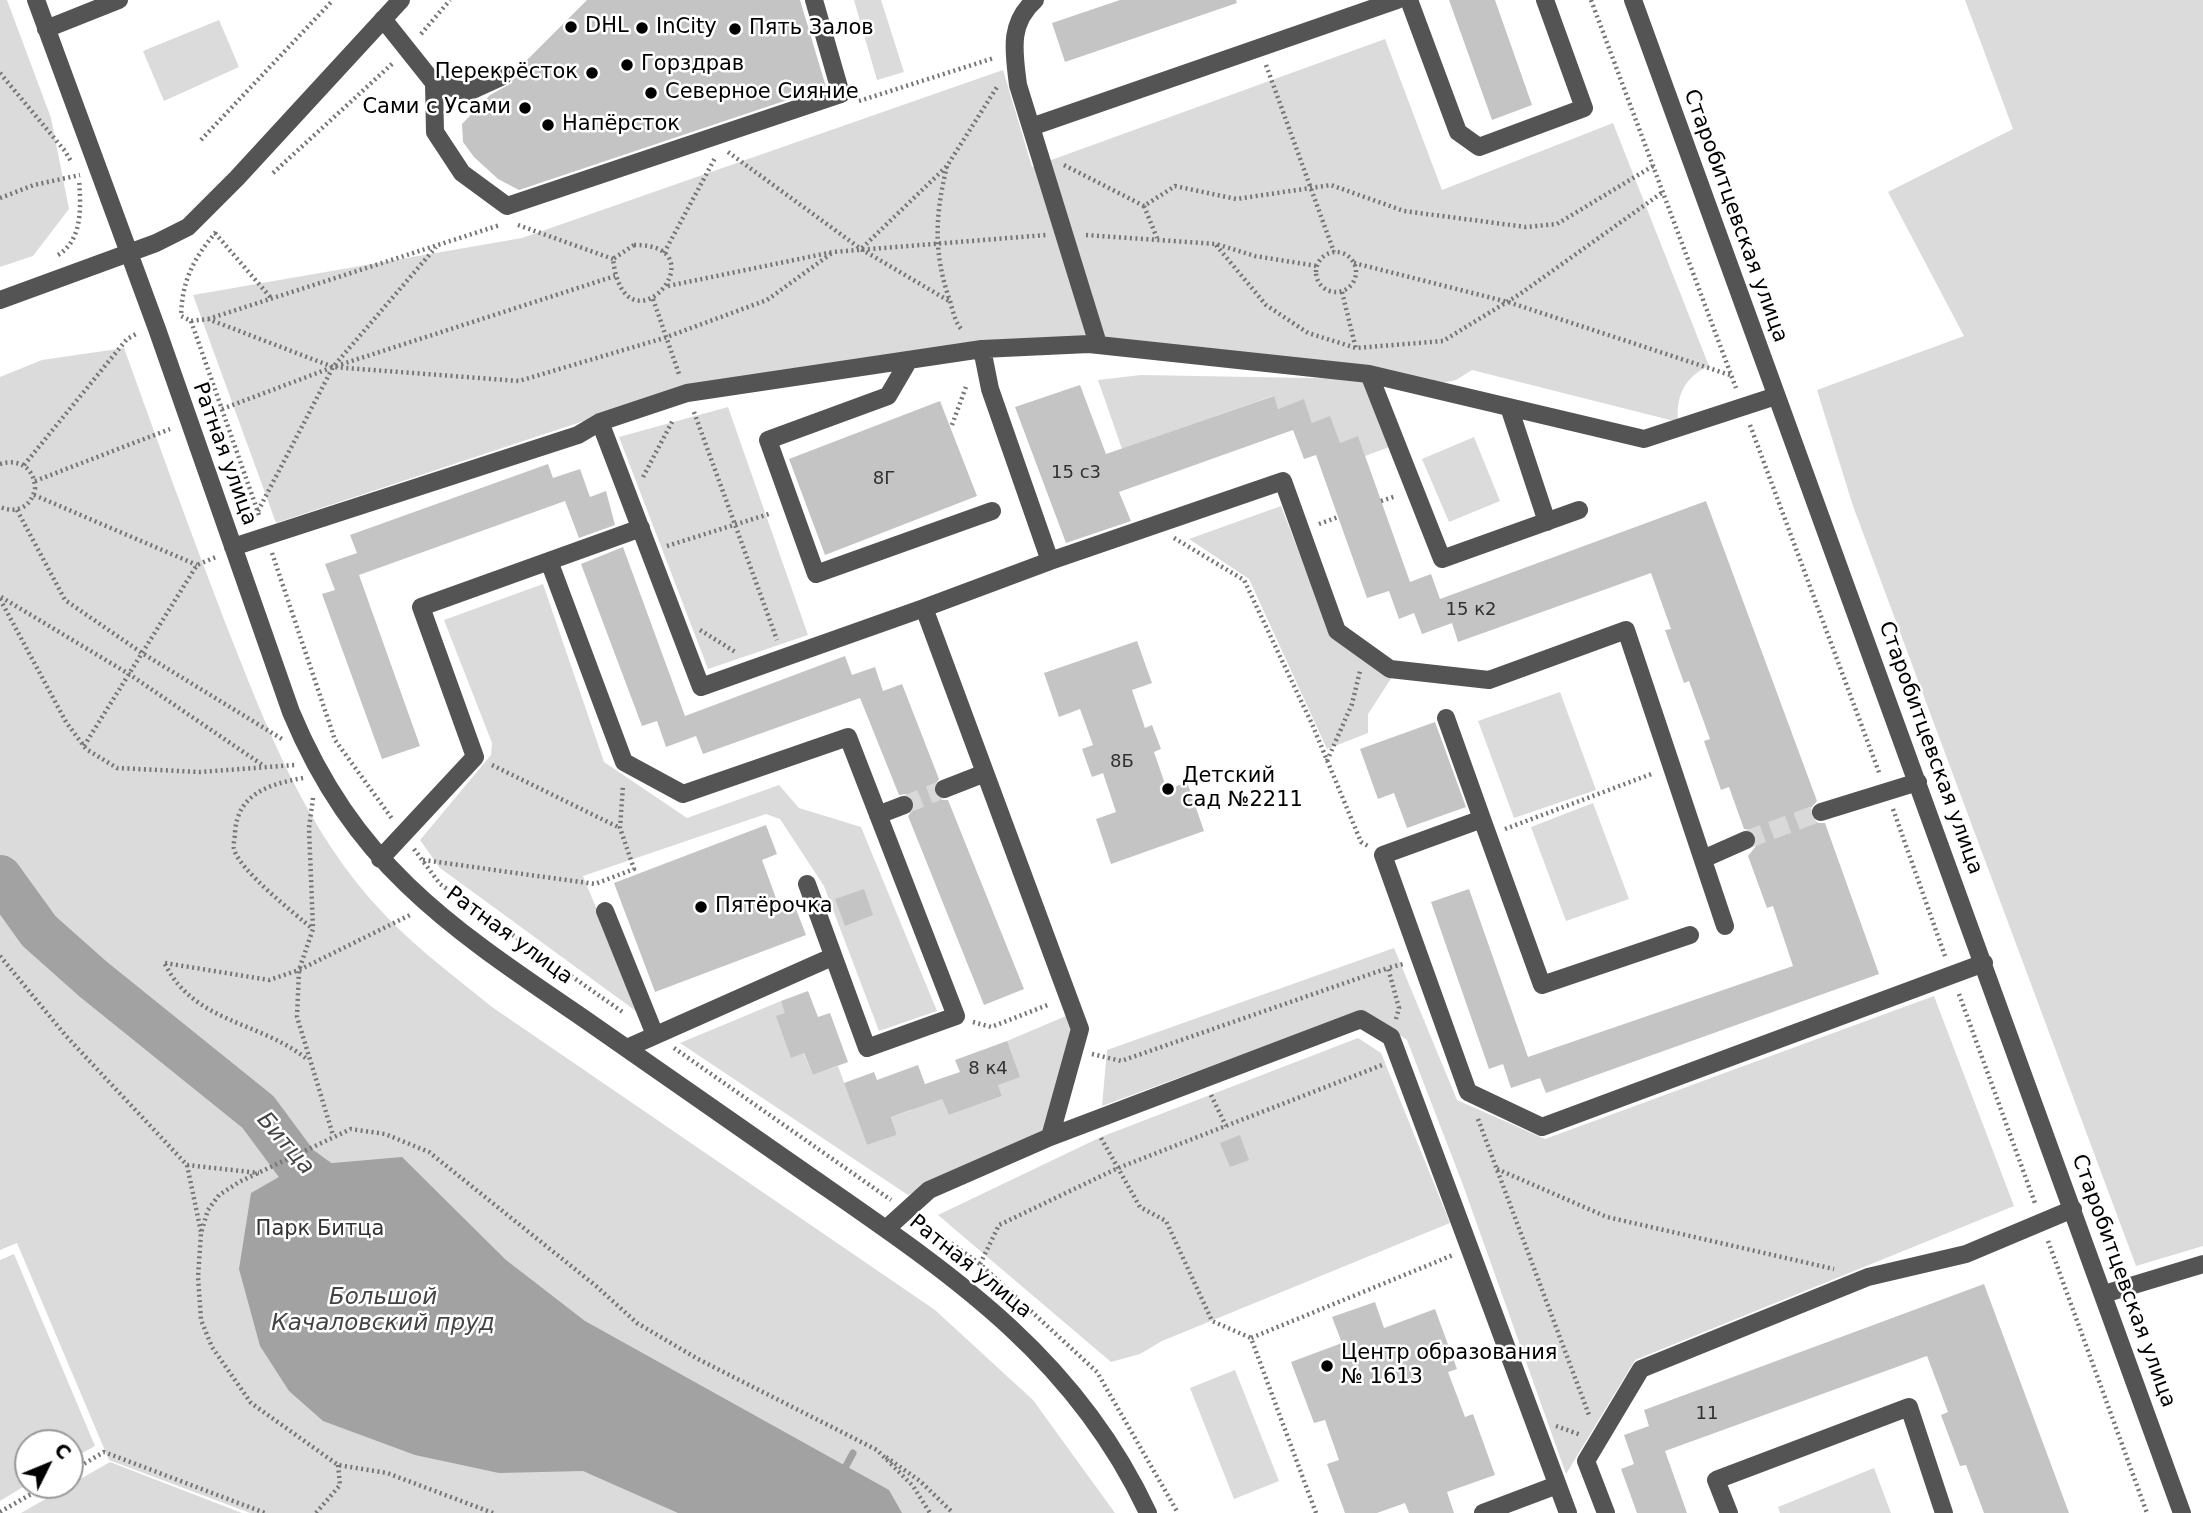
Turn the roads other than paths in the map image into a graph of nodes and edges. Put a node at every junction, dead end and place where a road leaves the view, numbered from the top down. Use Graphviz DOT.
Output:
graph roads {
  1 [pos="36,0"];
  2 [pos="119,0"];
  3 [pos="401,0"];
  4 [pos="814,0"];
  5 [pos="1035,0"];
  6 [pos="1397,0"];
  7 [pos="1409,0"];
  8 [pos="1545,0"];
  9 [pos="1633,0"];
  10 [pos="383,19"];
  11 [pos="46,29"];
  12 [pos="503,76"];
  13 [pos="434,83"];
  14 [pos="1031,127"];
  15 [pos="128,253"];
  16 [pos="0,300"];
  17 [pos="1098,344"];
  18 [pos="982,349"];
  19 [pos="909,360"];
  20 [pos="1369,374"];
  21 [pos="1776,396"];
  22 [pos="1509,407"];
  23 [pos="600,422"];
  24 [pos="1579,510"];
  25 [pos="992,511"];
  26 [pos="1546,522"];
  27 [pos="641,528"];
  28 [pos="226,552"];
  29 [pos="549,561"];
  30 [pos="1049,561"];
  31 [pos="924,608"];
  32 [pos="1446,718"];
  33 [pos="985,773"];
  34 [pos="1918,782"];
  35 [pos="944,789"];
  36 [pos="904,805"];
  37 [pos="1821,812"];
  38 [pos="878,815"];
  39 [pos="1485,828"];
  40 [pos="1746,840"];
  41 [pos="380,859"];
  42 [pos="1703,859"];
  43 [pos="807,884"];
  44 [pos="605,911"];
  45 [pos="1725,926"];
  46 [pos="1690,935"];
  47 [pos="832,957"];
  48 [pos="1984,963"];
  49 [pos="656,1035"];
  50 [pos="627,1048"];
  51 [pos="1050,1137"];
  52 [pos="2073,1209"];
  53 [pos="886,1229"];
  54 [pos="2203,1264"];
  55 [pos="2104,1294"];
  56 [pos="1557,1485"];
  57 [pos="1148,1513"];
  58 [pos="1483,1513"];
  59 [pos="1568,1513"];
  60 [pos="1606,1513"];
  61 [pos="1729,1513"];
  62 [pos="1944,1513"];
  63 [pos="2182,1513"];
  1 -- 11 [label="street, Ратная улица"];
  2 -- 11 [label="street"];
  3 -- 10 [label="street"];
  4 -- 13 [label="street"];
  5 -- 14 [label="street"];
  6 -- 14 [label="street"];
  7 -- 8 [label="street"];
  9 -- 21 [label="street, Старобитцевская улица"];
  10 -- 13 [label="street"];
  10 -- 15 [label="street"];
  11 -- 15 [label="street, Ратная улица"];
  12 -- 13 [label="street"];
  14 -- 17 [label="street"];
  15 -- 16 [label="street"];
  15 -- 28 [label="street, Ратная улица"];
  17 -- 18 [label="street"];
  17 -- 20 [label="street"];
  18 -- 19 [label="street"];
  18 -- 30 [label="street"];
  19 -- 23 [label="street"];
  19 -- 25 [label="street"];
  20 -- 22 [label="street"];
  20 -- 26 [label="street"];
  21 -- 22 [label="street"];
  21 -- 34 [label="street, Старобитцевская улица"];
  22 -- 26 [label="street"];
  23 -- 27 [label="street"];
  23 -- 28 [label="street"];
  24 -- 26 [label="street"];
  27 -- 29 [label="street"];
  27 -- 31 [label="street"];
  28 -- 41 [label="street, Ратная улица"];
  29 -- 38 [label="street"];
  29 -- 41 [label="street"];
  30 -- 31 [label="street"];
  30 -- 42 [label="street"];
  31 -- 33 [label="street"];
  32 -- 39 [label="street"];
  33 -- 35 [label="street"];
  33 -- 51 [label="street"];
  34 -- 37 [label="street"];
  34 -- 48 [label="street, Старобитцевская улица"];
  36 -- 38 [label="street"];
  38 -- 47 [label="street"];
  39 -- 46 [label="street"];
  39 -- 48 [label="street"];
  40 -- 42 [label="street"];
  41 -- 50 [label="street, Ратная улица"];
  42 -- 45 [label="street"];
  43 -- 47 [label="street"];
  44 -- 49 [label="street"];
  47 -- 49 [label="street"];
  48 -- 52 [label="street, Старобитцевская улица"];
  49 -- 50 [label="street"];
  50 -- 53 [label="street, Ратная улица"];
  51 -- 53 [label="street"];
  51 -- 56 [label="street"];
  52 -- 55 [label="street, Старобитцевская улица"];
  52 -- 60 [label="street"];
  53 -- 57 [label="street, Ратная улица"];
  54 -- 55 [label="street"];
  55 -- 63 [label="street, Старобитцевская улица"];
  56 -- 58 [label="street"];
  56 -- 59 [label="street"];
  61 -- 62 [label="street"];
}
